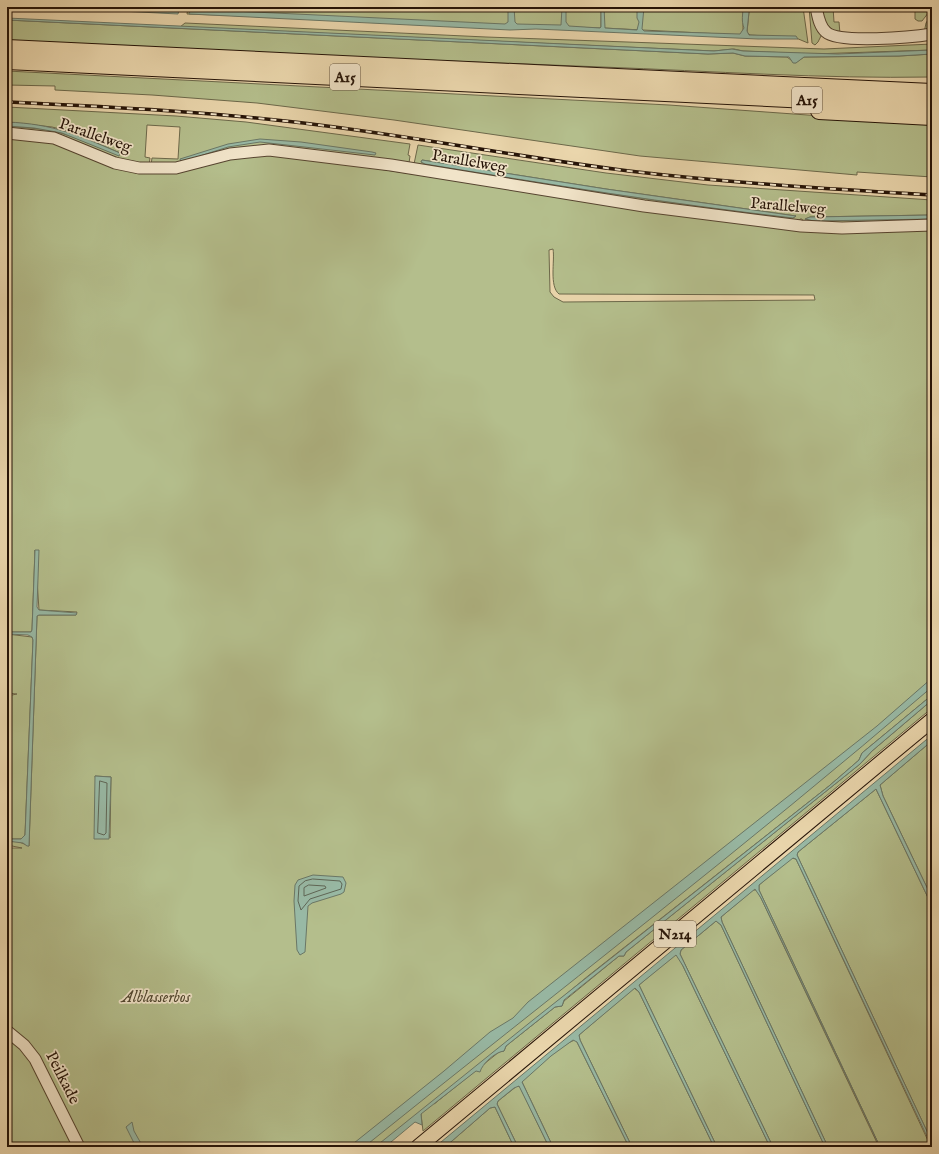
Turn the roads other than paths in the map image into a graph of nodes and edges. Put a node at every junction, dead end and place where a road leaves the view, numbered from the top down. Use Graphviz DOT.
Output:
graph roads {
  1 [pos="817,9"];
  2 [pos="932,34"];
  3 [pos="7,48"];
  4 [pos="7,61"];
  5 [pos="932,83"];
  6 [pos="798,85"];
  7 [pos="932,92"];
  8 [pos="682,94"];
  9 [pos="932,106"];
  10 [pos="932,118"];
  11 [pos="7,133"];
  12 [pos="932,225"];
  13 [pos="932,720"];
  14 [pos="7,1031"];
  15 [pos="79,1147"];
  16 [pos="418,1147"];
  1 -- 2 [label="street"];
  3 -- 6 [label="highway, A15"];
  4 -- 8 [label="highway, A15"];
  5 -- 6 [label="highway, A15"];
  6 -- 7 [label="highway, A15"];
  8 -- 9 [label="highway, A15"];
  8 -- 10 [label="highway, A15"];
  11 -- 12 [label="street, Parallelweg"];
  13 -- 16 [label="main road, N214"];
  14 -- 15 [label="street, Peilkade"];
}
